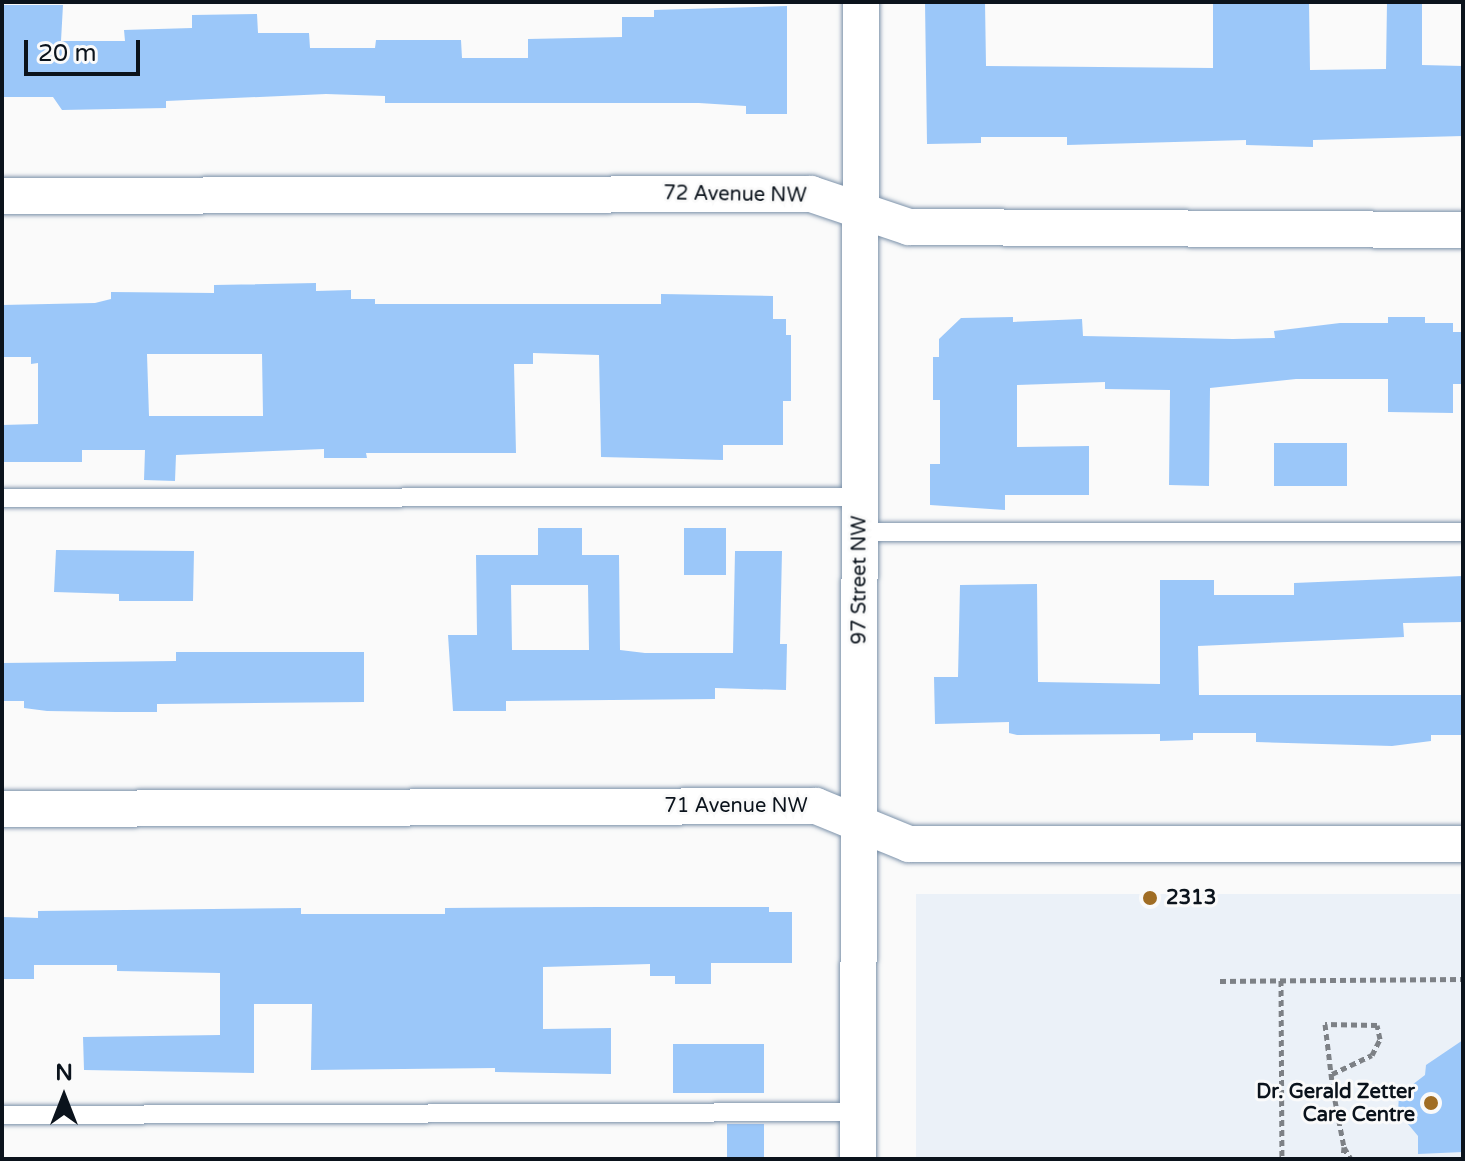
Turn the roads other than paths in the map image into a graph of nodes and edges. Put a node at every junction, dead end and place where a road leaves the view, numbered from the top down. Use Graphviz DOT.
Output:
graph roads {
  1 [pos="861,2"];
  2 [pos="2,196"];
  3 [pos="862,212"];
  4 [pos="1463,230"];
  5 [pos="860,497"];
  6 [pos="2,498"];
  7 [pos="859,532"];
  8 [pos="1463,532"];
  9 [pos="2,809"];
  10 [pos="860,824"];
  11 [pos="1463,844"];
  12 [pos="857,1112"];
  13 [pos="2,1115"];
  14 [pos="858,1159"];
  1 -- 3 [label="street, 97 Street NW"];
  2 -- 3 [label="street, 72 Avenue NW"];
  3 -- 4 [label="street, 72 Avenue NW"];
  3 -- 5 [label="street, 97 Street NW"];
  5 -- 6 [label="lane"];
  5 -- 7 [label="street, 97 Street NW"];
  7 -- 8 [label="lane"];
  7 -- 10 [label="street, 97 Street NW"];
  9 -- 10 [label="street, 71 Avenue NW"];
  10 -- 11 [label="street, 71 Avenue NW"];
  10 -- 12 [label="street, 97 Street NW"];
  12 -- 13 [label="lane"];
  12 -- 14 [label="street, 97 Street NW"];
}
